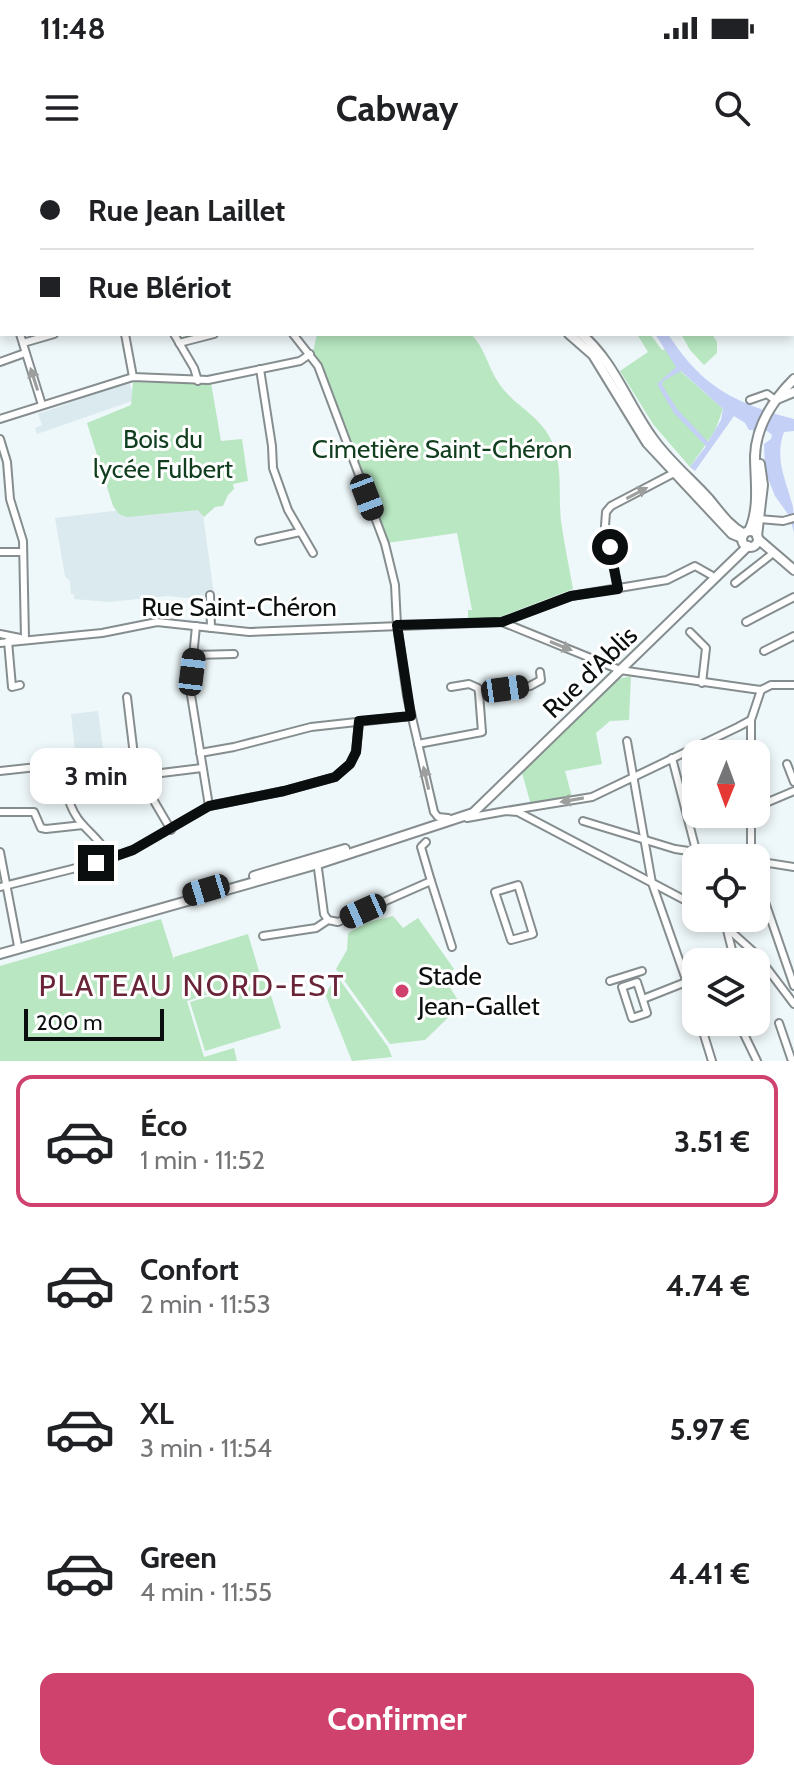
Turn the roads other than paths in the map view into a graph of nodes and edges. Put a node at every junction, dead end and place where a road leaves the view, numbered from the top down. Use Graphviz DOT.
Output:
graph roads {
  1 [pos="21,336"];
  2 [pos="47,336"];
  3 [pos="125,336"];
  4 [pos="175,336"];
  5 [pos="206,336"];
  6 [pos="295,336"];
  7 [pos="583,337"];
  8 [pos="23,343"];
  9 [pos="179,343"];
  10 [pos="25,353"];
  11 [pos="310,354"];
  12 [pos="0,362"];
  13 [pos="260,369"];
  14 [pos="133,377"];
  15 [pos="794,379"];
  16 [pos="198,381"];
  17 [pos="794,392"];
  18 [pos="750,400"];
  19 [pos="775,400"];
  20 [pos="42,405"];
  21 [pos="0,419"];
  22 [pos="760,431"];
  23 [pos="0,442"];
  24 [pos="674,473"];
  25 [pos="0,506"];
  26 [pos="12,506"];
  27 [pos="760,519"];
  28 [pos="792,519"];
  29 [pos="300,532"];
  30 [pos="747,538"];
  31 [pos="259,541"];
  32 [pos="0,552"];
  33 [pos="23,552"];
  34 [pos="313,553"];
  35 [pos="772,554"];
  36 [pos="794,570"];
  37 [pos="711,575"];
  38 [pos="735,583"];
  39 [pos="618,589"];
  40 [pos="210,595"];
  41 [pos="794,597"];
  42 [pos="502,622"];
  43 [pos="746,622"];
  44 [pos="397,625"];
  45 [pos="196,626"];
  46 [pos="211,628"];
  47 [pos="690,632"];
  48 [pos="0,634"];
  49 [pos="794,636"];
  50 [pos="24,640"];
  51 [pos="5,642"];
  52 [pos="764,651"];
  53 [pos="234,654"];
  54 [pos="194,655"];
  55 [pos="618,669"];
  56 [pos="540,672"];
  57 [pos="702,683"];
  58 [pos="20,685"];
  59 [pos="794,685"];
  60 [pos="451,687"];
  61 [pos="764,687"];
  62 [pos="479,693"];
  63 [pos="127,697"];
  64 [pos="411,716"];
  65 [pos="751,720"];
  66 [pos="359,721"];
  67 [pos="751,740"];
  68 [pos="627,741"];
  69 [pos="418,744"];
  70 [pos="200,753"];
  71 [pos="672,758"];
  72 [pos="62,764"];
  73 [pos="787,764"];
  74 [pos="202,768"];
  75 [pos="0,771"];
  76 [pos="136,772"];
  77 [pos="145,775"];
  78 [pos="634,777"];
  79 [pos="794,782"];
  80 [pos="794,791"];
  81 [pos="770,801"];
  82 [pos="209,806"];
  83 [pos="506,811"];
  84 [pos="0,812"];
  85 [pos="473,813"];
  86 [pos="454,818"];
  87 [pos="583,821"];
  88 [pos="83,825"];
  89 [pos="171,830"];
  90 [pos="644,841"];
  91 [pos="426,842"];
  92 [pos="694,844"];
  93 [pos="682,851"];
  94 [pos="0,852"];
  95 [pos="109,859"];
  96 [pos="317,861"];
  97 [pos="770,863"];
  98 [pos="794,867"];
  99 [pos="431,881"];
  100 [pos="652,883"];
  101 [pos="3,886"];
  102 [pos="682,899"];
  103 [pos="770,917"];
  104 [pos="328,920"];
  105 [pos="732,932"];
  106 [pos="530,935"];
  107 [pos="263,936"];
  108 [pos="18,946"];
  109 [pos="452,947"];
  110 [pos="0,952"];
  111 [pos="682,970"];
  112 [pos="642,971"];
  113 [pos="610,981"];
  114 [pos="682,984"];
  115 [pos="794,986"];
  116 [pos="643,999"];
  117 [pos="794,1004"];
  118 [pos="779,1023"];
  119 [pos="704,1036"];
  120 [pos="745,1036"];
  121 [pos="712,1061"];
  122 [pos="757,1061"];
  123 [pos="792,1061"];
  1 -- 8 [label="street"];
  2 -- 8 [label="street"];
  3 -- 14 [label="street"];
  4 -- 9 [label="street"];
  5 -- 9 [label="street"];
  6 -- 11 [label="street"];
  7 -- 24 [label="main road"];
  7 -- 30 [label="main road"];
  8 -- 10 [label="street"];
  9 -- 16 [label="street"];
  10 -- 12 [label="street"];
  20 -- 10 [label="street, one-way"];
  11 -- 13 [label="street"];
  11 -- 44 [label="street"];
  13 -- 16 [label="street"];
  13 -- 29 [label="street"];
  14 -- 16 [label="street"];
  14 -- 20 [label="street"];
  15 -- 19 [label="main road"];
  17 -- 19 [label="main road"];
  18 -- 19 [label="street"];
  19 -- 22 [label="main road"];
  20 -- 21 [label="street"];
  22 -- 27 [label="main road"];
  22 -- 30 [label="main road"];
  23 -- 26 [label="street"];
  24 -- 30 [label="main road"];
  39 -- 24 [label="street, one-way"];
  25 -- 26 [label="street"];
  26 -- 33 [label="street"];
  27 -- 28 [label="street"];
  27 -- 30 [label="main road"];
  29 -- 31 [label="street"];
  29 -- 34 [label="street"];
  30 -- 35 [label="main road"];
  30 -- 36 [label="main road"];
  30 -- 37 [label="main road, Rue d'Ablis"];
  30 -- 55 [label="main road, Rue d'Ablis"];
  32 -- 33 [label="street"];
  33 -- 50 [label="street"];
  35 -- 36 [label="main road"];
  35 -- 38 [label="street"];
  37 -- 39 [label="street"];
  37 -- 55 [label="main road, Rue d'Ablis"];
  39 -- 42 [label="street"];
  40 -- 46 [label="street"];
  41 -- 43 [label="street"];
  42 -- 44 [label="street, Rue Saint-Chéron"];
  42 -- 55 [label="street, one-way"];
  44 -- 46 [label="street, Rue Saint-Chéron"];
  44 -- 64 [label="street"];
  45 -- 46 [label="street, Rue Saint-Chéron"];
  45 -- 50 [label="street, Rue Saint-Chéron"];
  45 -- 54 [label="street"];
  47 -- 57 [label="street"];
  48 -- 50 [label="street"];
  48 -- 51 [label="street"];
  49 -- 52 [label="street"];
  50 -- 51 [label="street, Rue Saint-Chéron"];
  51 -- 58 [label="street"];
  53 -- 54 [label="street"];
  54 -- 70 [label="street"];
  55 -- 57 [label="street"];
  55 -- 85 [label="main road, Rue d'Ablis"];
  55 -- 85 [label="main road, Rue d'Ablis"];
  56 -- 62 [label="street"];
  57 -- 61 [label="street"];
  59 -- 61 [label="street"];
  60 -- 62 [label="street"];
  61 -- 65 [label="street"];
  62 -- 69 [label="street"];
  63 -- 76 [label="street"];
  64 -- 66 [label="street"];
  64 -- 69 [label="street"];
  65 -- 67 [label="street"];
  65 -- 71 [label="street"];
  66 -- 70 [label="street"];
  66 -- 82 [label="street"];
  68 -- 78 [label="street"];
  86 -- 69 [label="street, one-way"];
  70 -- 74 [label="street"];
  71 -- 78 [label="street"];
  71 -- 92 [label="street"];
  72 -- 75 [label="street"];
  72 -- 76 [label="street"];
  72 -- 88 [label="street"];
  73 -- 79 [label="street"];
  74 -- 77 [label="street"];
  74 -- 82 [label="street"];
  76 -- 77 [label="street"];
  77 -- 89 [label="street"];
  78 -- 83 [label="street, one-way"];
  78 -- 90 [label="street"];
  80 -- 81 [label="street"];
  82 -- 89 [label="street"];
  83 -- 85 [label="street"];
  83 -- 100 [label="street"];
  84 -- 88 [label="street"];
  85 -- 86 [label="main road, Rue d'Ablis"];
  86 -- 96 [label="main road, Rue d'Ablis"];
  87 -- 90 [label="street"];
  88 -- 95 [label="street"];
  89 -- 95 [label="street"];
  90 -- 93 [label="street"];
  90 -- 100 [label="street"];
  91 -- 99 [label="street"];
  94 -- 101 [label="street"];
  95 -- 101 [label="street"];
  96 -- 104 [label="street"];
  96 -- 108 [label="main road"];
  96 -- 110 [label="main road"];
  97 -- 98 [label="street"];
  99 -- 104 [label="street"];
  99 -- 109 [label="street"];
  100 -- 102 [label="street"];
  100 -- 111 [label="street"];
  101 -- 108 [label="street"];
  103 -- 115 [label="street"];
  104 -- 107 [label="street"];
  105 -- 117 [label="street"];
  106 -- 106 [label="street"];
  108 -- 110 [label="main road"];
  112 -- 113 [label="street"];
  114 -- 116 [label="street"];
  116 -- 116 [label="street"];
  118 -- 123 [label="street"];
  119 -- 121 [label="street"];
  120 -- 122 [label="street"];
}
